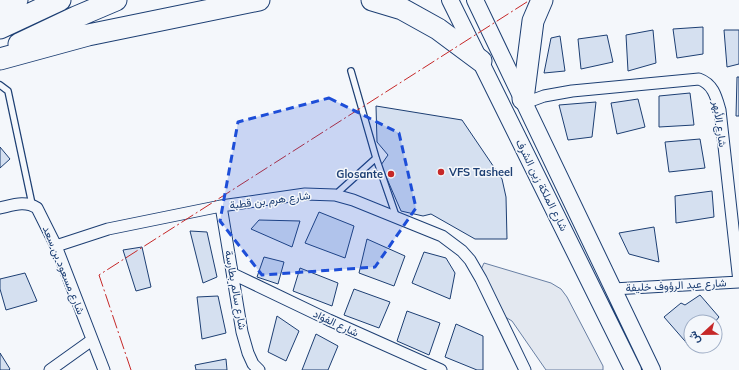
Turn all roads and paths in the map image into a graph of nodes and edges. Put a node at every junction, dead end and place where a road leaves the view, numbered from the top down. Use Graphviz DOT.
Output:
graph roads {
  1 [pos="17,0"];
  2 [pos="60,0"];
  3 [pos="116,0"];
  4 [pos="259,0"];
  5 [pos="372,0"];
  6 [pos="450,0"];
  7 [pos="475,0"];
  8 [pos="542,0"];
  9 [pos="0,13"];
  10 [pos="0,28"];
  11 [pos="0,53"];
  12 [pos="0,59"];
  13 [pos="482,62"];
  14 [pos="351,71"];
  15 [pos="0,85"];
  16 [pos="524,101"];
  17 [pos="376,158"];
  18 [pos="335,196"];
  19 [pos="32,204"];
  20 [pos="221,206"];
  21 [pos="0,208"];
  22 [pos="396,216"];
  23 [pos="56,246"];
  24 [pos="233,274"];
  25 [pos="739,282"];
  26 [pos="613,289"];
  27 [pos="92,340"];
  28 [pos="50,370"];
  29 [pos="104,370"];
  30 [pos="259,370"];
  31 [pos="441,370"];
  32 [pos="525,370"];
  33 [pos="633,370"];
  34 [pos="652,370"];
  1 -- 9 [label="highway"];
  2 -- 10 [label="highway"];
  3 -- 11 [label="highway"];
  4 -- 12 [label="highway"];
  5 -- 13 [label="highway"];
  6 -- 13 [label="main road, شارع الملكة زين الشرف"];
  7 -- 16 [label="main road, شارع الملكة زين الشرف"];
  8 -- 16 [label="highway"];
  13 -- 33 [label="main road, شارع الملكة زين الشرف"];
  14 -- 17 [label="lane"];
  15 -- 19 [label="lane"];
  16 -- 25 [label="street, شارع الأبهر"];
  16 -- 26 [label="main road, شارع الملكة زين الشرف"];
  17 -- 18 [label="lane"];
  17 -- 22 [label="lane"];
  18 -- 20 [label="street, شارع هرم بن قطبة"];
  18 -- 22 [label="street, شارع هرم بن قطبة"];
  19 -- 21 [label="street"];
  19 -- 23 [label="street, شارع مسعود بن سعد"];
  20 -- 23 [label="street, شارع هرم بن قطبة"];
  20 -- 24 [label="street, شارع سالم بطارسة"];
  22 -- 32 [label="street, شارع هرم بن قطبة"];
  23 -- 27 [label="street, شارع مسعود بن سعد"];
  24 -- 30 [label="street, شارع سالم بطارسة"];
  24 -- 31 [label="street, شارع الفؤاد"];
  25 -- 26 [label="street, شارع عبد الرؤوف خليفة"];
  26 -- 34 [label="main road, شارع الملكة زين الشرف"];
  27 -- 28 [label="street"];
  27 -- 29 [label="street, شارع مسعود بن سعد"];
}
